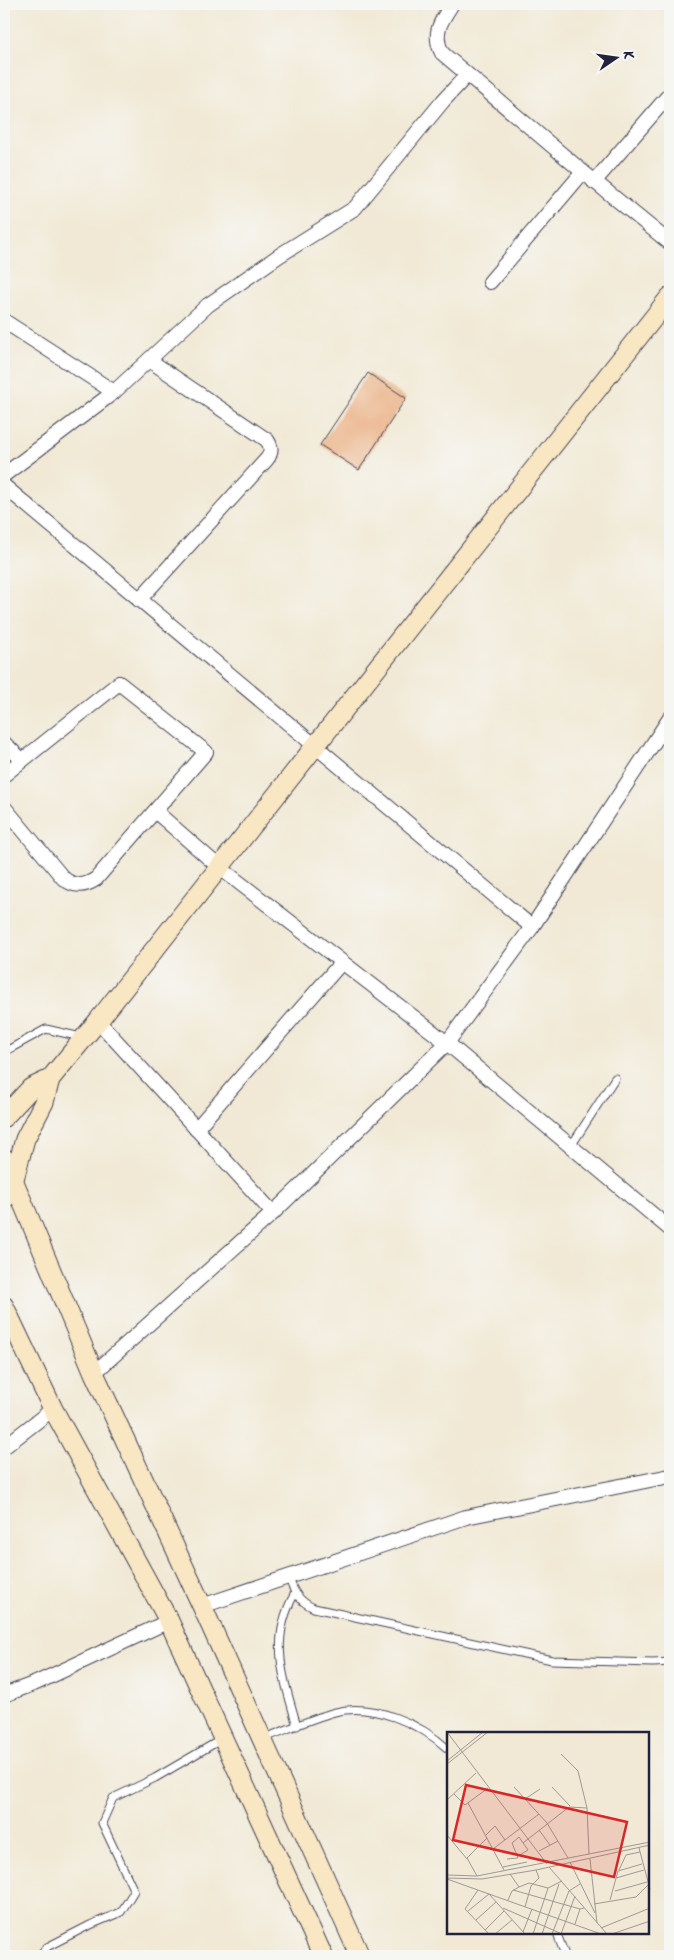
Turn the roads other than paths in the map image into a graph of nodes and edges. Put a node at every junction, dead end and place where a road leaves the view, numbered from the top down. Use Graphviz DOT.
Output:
graph roads {
  1 [pos="452,4"];
  2 [pos="467,76"];
  3 [pos="669,94"];
  4 [pos="583,172"];
  5 [pos="594,182"];
  6 [pos="670,243"];
  7 [pos="490,282"];
  8 [pos="670,297"];
  9 [pos="4,321"];
  10 [pos="149,360"];
  11 [pos="114,392"];
  12 [pos="4,475"];
  13 [pos="4,486"];
  14 [pos="139,600"];
  15 [pos="668,724"];
  16 [pos="4,743"];
  17 [pos="316,748"];
  18 [pos="22,760"];
  19 [pos="4,775"];
  20 [pos="4,807"];
  21 [pos="155,811"];
  22 [pos="219,867"];
  23 [pos="532,927"];
  24 [pos="342,962"];
  25 [pos="98,1021"];
  26 [pos="84,1038"];
  27 [pos="446,1043"];
  28 [pos="4,1052"];
  29 [pos="50,1078"];
  30 [pos="615,1078"];
  31 [pos="4,1117"];
  32 [pos="196,1129"];
  33 [pos="571,1146"];
  34 [pos="4,1158"];
  35 [pos="14,1179"];
  36 [pos="4,1200"];
  37 [pos="273,1213"];
  38 [pos="670,1228"];
  39 [pos="4,1306"];
  40 [pos="94,1374"];
  41 [pos="52,1409"];
  42 [pos="4,1447"];
  43 [pos="670,1476"];
  44 [pos="289,1576"];
  45 [pos="295,1593"];
  46 [pos="202,1606"];
  47 [pos="169,1621"];
  48 [pos="670,1662"];
  49 [pos="4,1696"];
  50 [pos="297,1726"];
  51 [pos="223,1739"];
  52 [pos="262,1739"];
  53 [pos="447,1748"];
  54 [pos="557,1935"];
  55 [pos="565,1955"];
  56 [pos="40,1956"];
  57 [pos="322,1956"];
  58 [pos="360,1956"];
  1 -- 2 [label="street"];
  2 -- 4 [label="street"];
  2 -- 10 [label="street"];
  3 -- 5 [label="street"];
  4 -- 5 [label="street"];
  4 -- 7 [label="street"];
  5 -- 6 [label="street"];
  8 -- 17 [label="main road"];
  9 -- 11 [label="street"];
  10 -- 11 [label="street"];
  10 -- 14 [label="street"];
  11 -- 12 [label="street"];
  13 -- 14 [label="street"];
  14 -- 17 [label="street"];
  15 -- 23 [label="street"];
  16 -- 18 [label="street"];
  17 -- 22 [label="main road"];
  17 -- 23 [label="street"];
  18 -- 19 [label="street"];
  18 -- 21 [label="street"];
  20 -- 21 [label="street"];
  21 -- 22 [label="street"];
  22 -- 24 [label="street"];
  22 -- 25 [label="main road"];
  23 -- 27 [label="street"];
  24 -- 27 [label="street"];
  24 -- 32 [label="street"];
  25 -- 26 [label="main road"];
  25 -- 32 [label="street"];
  26 -- 28 [label="lane"];
  26 -- 29 [label="main road"];
  27 -- 33 [label="street"];
  27 -- 37 [label="street"];
  29 -- 31 [label="main road"];
  29 -- 35 [label="main road"];
  30 -- 33 [label="lane"];
  32 -- 37 [label="street"];
  33 -- 38 [label="street"];
  34 -- 35 [label="main road"];
  35 -- 36 [label="main road"];
  35 -- 40 [label="main road"];
  37 -- 40 [label="street"];
  39 -- 41 [label="main road"];
  40 -- 46 [label="main road"];
  41 -- 42 [label="street"];
  41 -- 47 [label="main road"];
  43 -- 44 [label="street"];
  44 -- 45 [label="lane"];
  44 -- 46 [label="street"];
  45 -- 48 [label="lane"];
  45 -- 50 [label="lane"];
  46 -- 52 [label="main road"];
  47 -- 49 [label="street"];
  47 -- 51 [label="main road"];
  50 -- 52 [label="lane"];
  50 -- 53 [label="lane"];
  51 -- 56 [label="lane"];
  51 -- 57 [label="main road"];
  52 -- 58 [label="main road"];
  54 -- 55 [label="lane"];
}
